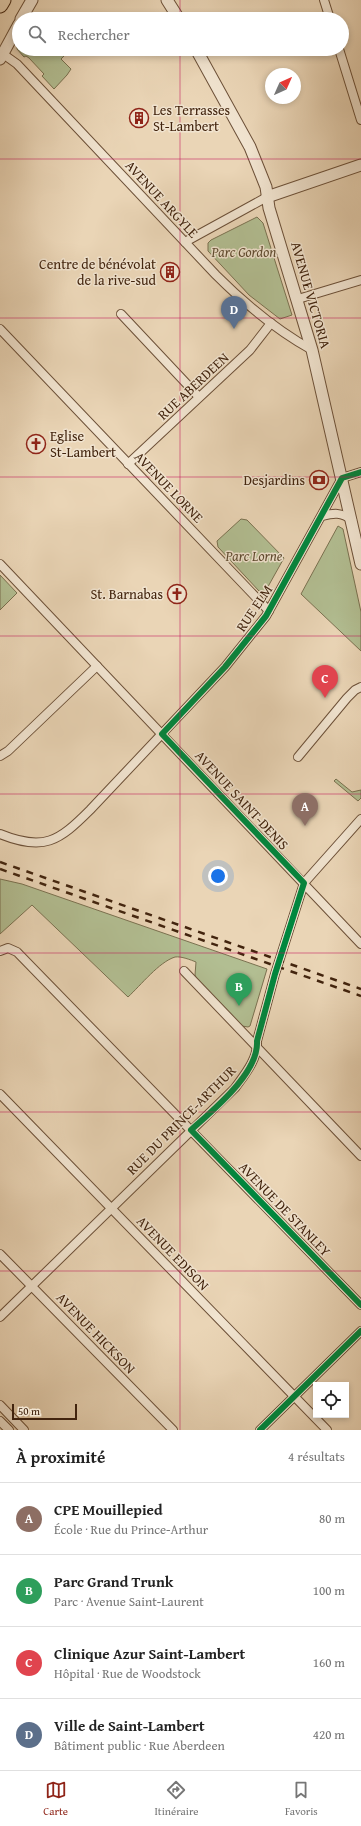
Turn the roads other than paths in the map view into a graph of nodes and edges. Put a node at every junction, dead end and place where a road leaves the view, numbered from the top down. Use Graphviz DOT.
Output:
graph roads {
  1 [pos="3,0"];
  2 [pos="32,0"];
  3 [pos="167,0"];
  4 [pos="324,0"];
  5 [pos="0,5"];
  6 [pos="25,12"];
  7 [pos="174,12"];
  8 [pos="328,12"];
  9 [pos="12,36"];
  10 [pos="1,56"];
  11 [pos="200,56"];
  12 [pos="341,56"];
  13 [pos="361,120"];
  14 [pos="361,166"];
  15 [pos="267,197"];
  16 [pos="185,242"];
  17 [pos="361,280"];
  18 [pos="298,299"];
  19 [pos="122,314"];
  20 [pos="271,323"];
  21 [pos="0,329"];
  22 [pos="312,350"];
  23 [pos="199,397"];
  24 [pos="128,464"];
  25 [pos="361,472"];
  26 [pos="342,478"];
  27 [pos="322,516"];
  28 [pos="352,520"];
  29 [pos="0,564"];
  30 [pos="361,564"];
  31 [pos="269,611"];
  32 [pos="97,666"];
  33 [pos="361,687"];
  34 [pos="162,734"];
  35 [pos="0,756"];
  36 [pos="298,757"];
  37 [pos="361,819"];
  38 [pos="0,834"];
  39 [pos="304,883"];
  40 [pos="361,944"];
  41 [pos="4,949"];
  42 [pos="184,971"];
  43 [pos="257,1047"];
  44 [pos="0,1094"];
  45 [pos="191,1130"];
  46 [pos="361,1156"];
  47 [pos="111,1208"];
  48 [pos="0,1254"];
  49 [pos="31,1286"];
  50 [pos="361,1305"];
  51 [pos="0,1317"];
  52 [pos="361,1331"];
  53 [pos="294,1396"];
  54 [pos="0,1405"];
  55 [pos="0,1420"];
  56 [pos="9,1430"];
  57 [pos="24,1430"];
  58 [pos="173,1430"];
  59 [pos="260,1430"];
  60 [pos="327,1430"];
  1 -- 5 [label="highway"];
  2 -- 6 [label="street"];
  3 -- 7 [label="street"];
  4 -- 8 [label="street"];
  9 -- 10 [label="street"];
  10 -- 16 [label="street, AVENUE ARGYLE"];
  11 -- 15 [label="street, AVENUE VICTORIA"];
  12 -- 13 [label="street"];
  14 -- 15 [label="street"];
  15 -- 16 [label="street"];
  15 -- 18 [label="street, AVENUE VICTORIA"];
  16 -- 20 [label="street, AVENUE ARGYLE"];
  17 -- 18 [label="street"];
  18 -- 22 [label="street, AVENUE VICTORIA"];
  19 -- 23 [label="street"];
  20 -- 22 [label="street, AVENUE ARGYLE"];
  20 -- 23 [label="street, RUE ABERDEEN"];
  21 -- 24 [label="street, AVENUE LORNE"];
  22 -- 26 [label="street, AVENUE VICTORIA"];
  23 -- 24 [label="street, RUE ABERDEEN"];
  24 -- 31 [label="street, AVENUE LORNE"];
  25 -- 26 [label="street"];
  26 -- 27 [label="street, RUE ELM"];
  26 -- 28 [label="street, AVENUE VICTORIA"];
  27 -- 28 [label="street"];
  27 -- 31 [label="street, RUE ELM"];
  28 -- 30 [label="street, AVENUE VICTORIA"];
  29 -- 32 [label="street, AVENUE SAINT-DENIS"];
  31 -- 34 [label="street, RUE ELM"];
  32 -- 34 [label="street, AVENUE SAINT-DENIS"];
  32 -- 35 [label="street"];
  33 -- 36 [label="street"];
  34 -- 38 [label="street, RUE ELM"];
  34 -- 39 [label="street, AVENUE SAINT-DENIS"];
  37 -- 39 [label="street, RUE DU PRINCE-ARTHUR"];
  39 -- 40 [label="street, AVENUE SAINT-DENIS"];
  39 -- 43 [label="street, RUE DU PRINCE-ARTHUR"];
  41 -- 45 [label="street, AVENUE DE STANLEY"];
  42 -- 43 [label="street"];
  43 -- 45 [label="street, RUE DU PRINCE-ARTHUR"];
  43 -- 46 [label="street"];
  44 -- 47 [label="street, AVENUE EDISON"];
  45 -- 47 [label="street, RUE DU PRINCE-ARTHUR"];
  45 -- 50 [label="street, AVENUE DE STANLEY"];
  47 -- 49 [label="street, RUE DU PRINCE-ARTHUR"];
  47 -- 53 [label="street, AVENUE EDISON"];
  48 -- 49 [label="street, AVENUE HICKSON"];
  49 -- 51 [label="street, RUE DU PRINCE-ARTHUR"];
  49 -- 58 [label="street, AVENUE HICKSON"];
  52 -- 53 [label="street"];
  53 -- 59 [label="street"];
  53 -- 60 [label="street, AVENUE EDISON"];
  54 -- 57 [label="street"];
  55 -- 56 [label="street"];
}
